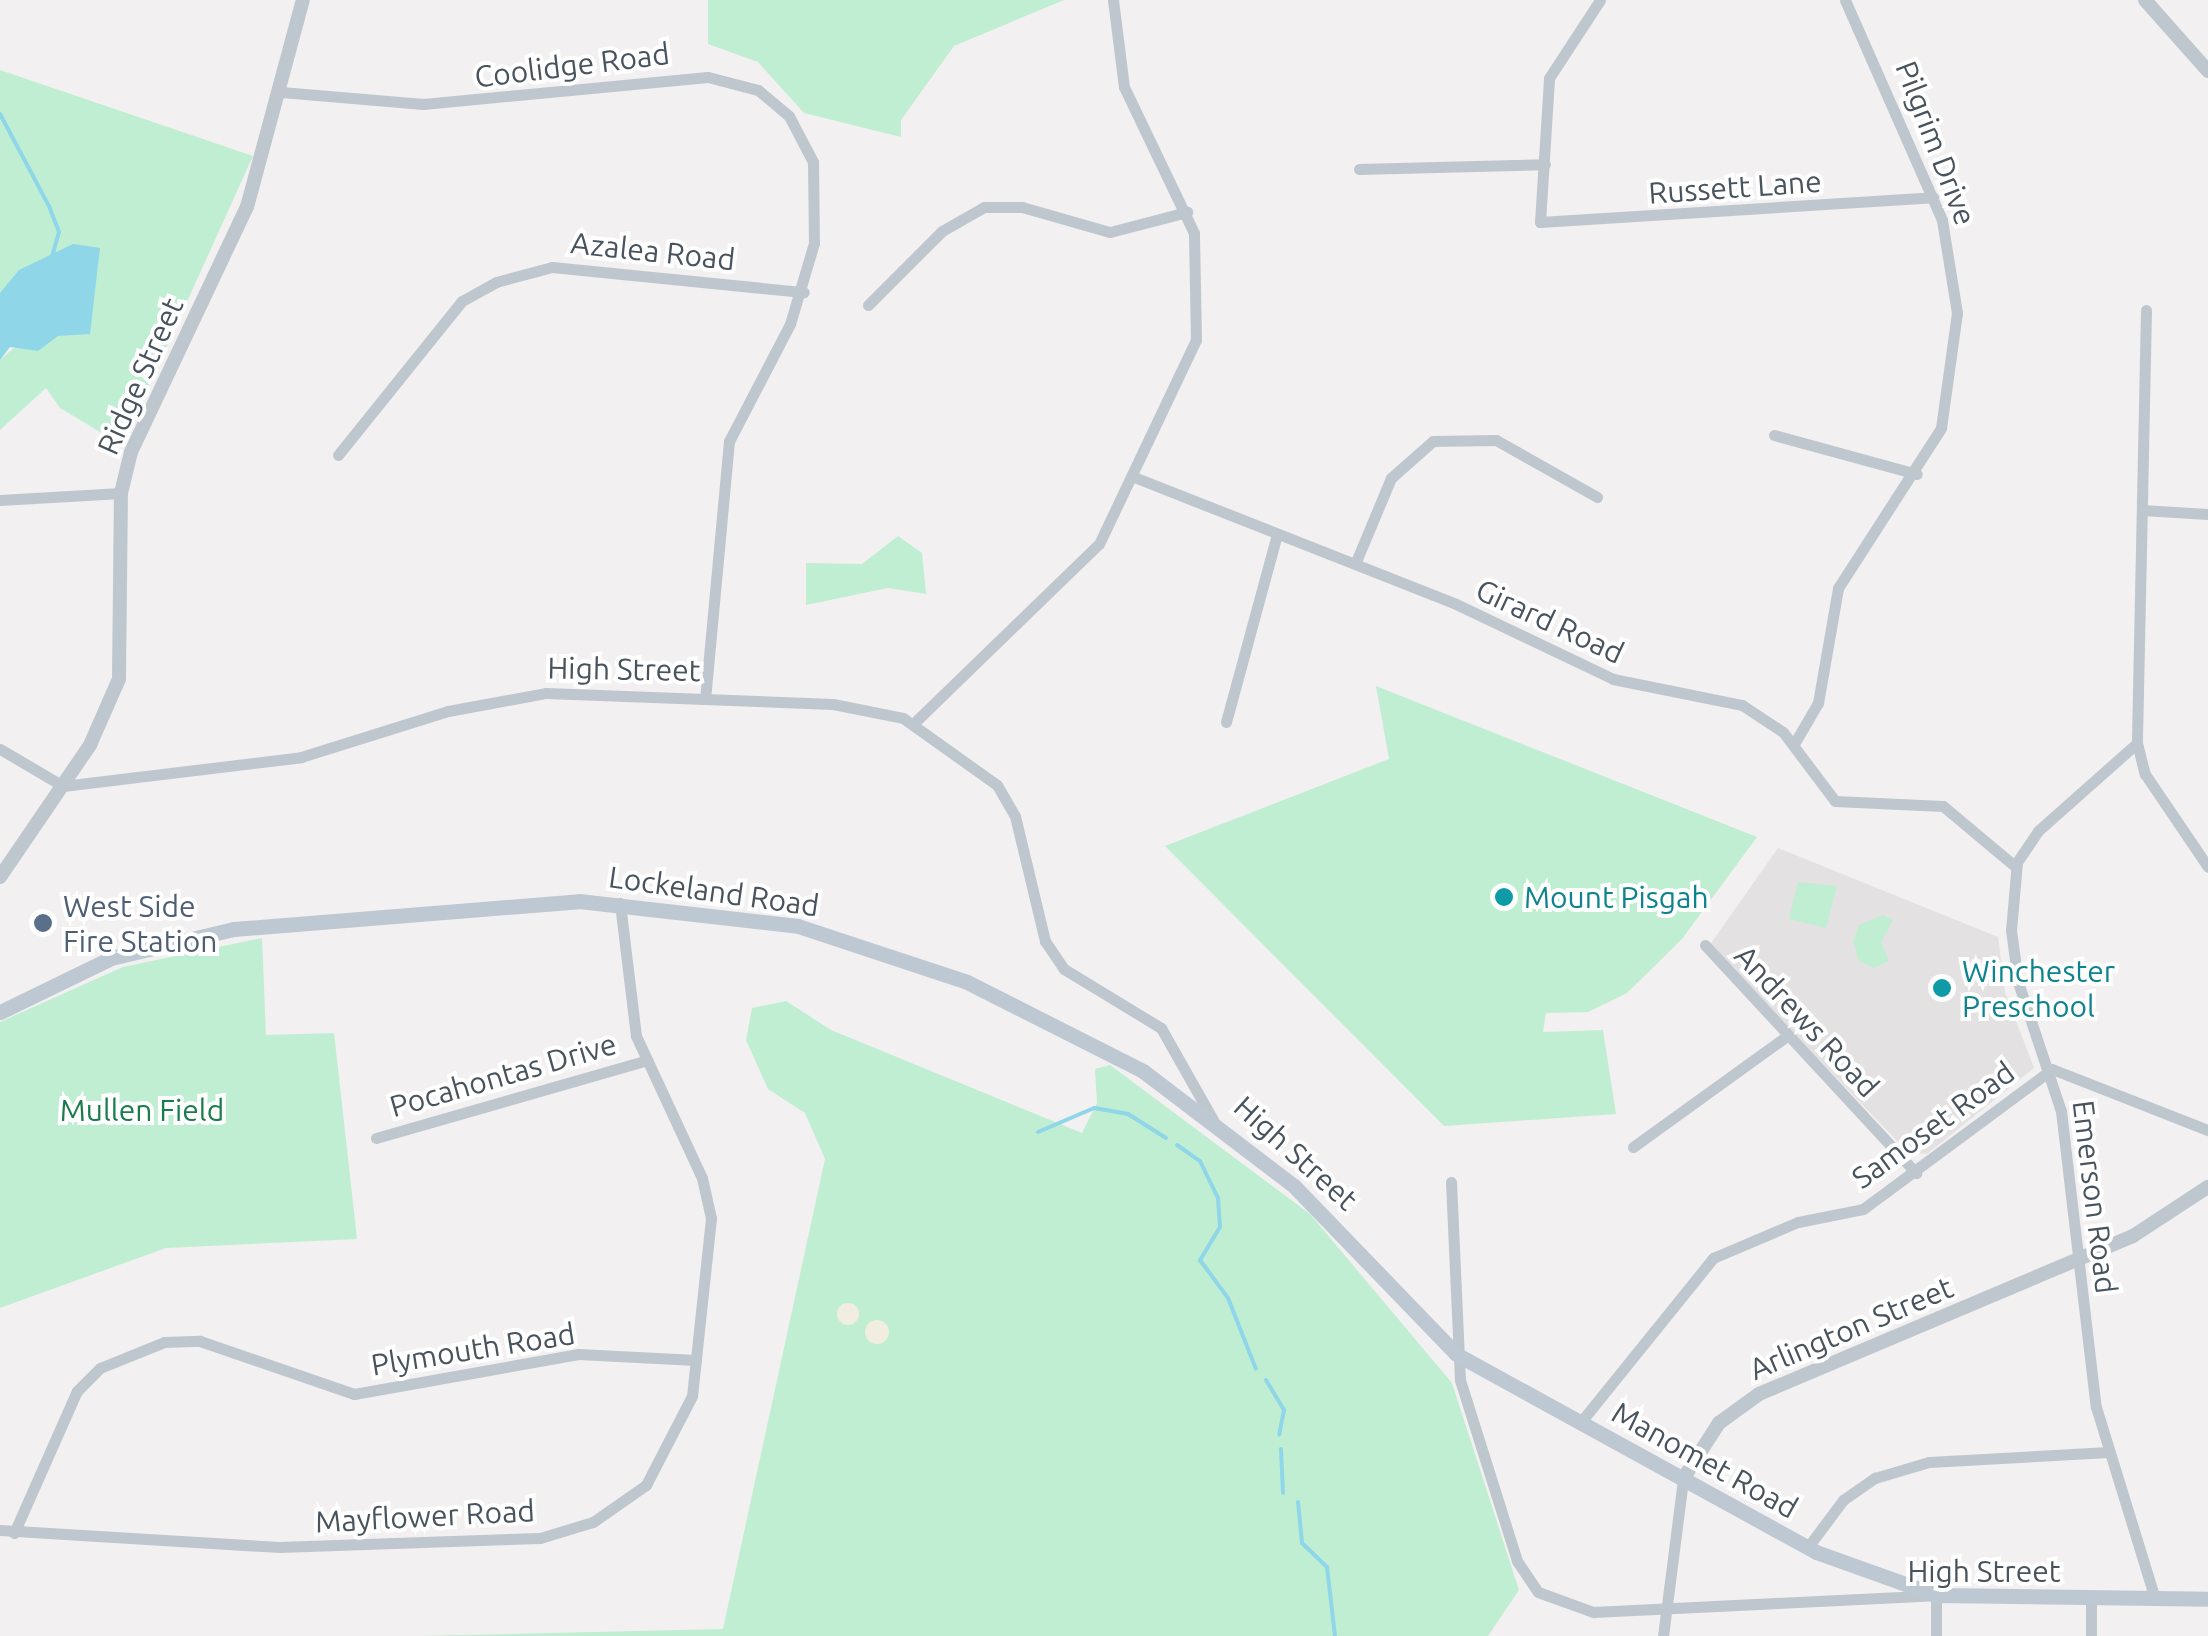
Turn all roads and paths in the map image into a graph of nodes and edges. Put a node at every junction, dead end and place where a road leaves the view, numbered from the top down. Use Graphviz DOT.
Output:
graph roads {
  1 [pos="302,0"];
  2 [pos="1113,0"];
  3 [pos="1600,0"];
  4 [pos="1845,0"];
  5 [pos="2144,0"];
  6 [pos="2208,71"];
  7 [pos="280,92"];
  8 [pos="1544,164"];
  9 [pos="1358,170"];
  10 [pos="1933,197"];
  11 [pos="1187,212"];
  12 [pos="804,292"];
  13 [pos="868,306"];
  14 [pos="2146,310"];
  15 [pos="1774,435"];
  16 [pos="338,455"];
  17 [pos="1917,474"];
  18 [pos="1134,477"];
  19 [pos="121,493"];
  20 [pos="1596,497"];
  21 [pos="0,500"];
  22 [pos="2142,510"];
  23 [pos="2208,514"];
  24 [pos="1277,534"];
  25 [pos="1355,564"];
  26 [pos="705,698"];
  27 [pos="1226,722"];
  28 [pos="914,723"];
  29 [pos="2137,743"];
  30 [pos="1794,744"];
  31 [pos="0,749"];
  32 [pos="63,786"];
  33 [pos="2208,867"];
  34 [pos="2016,868"];
  35 [pos="0,877"];
  36 [pos="620,903"];
  37 [pos="1705,945"];
  38 [pos="0,1012"];
  39 [pos="1784,1038"];
  40 [pos="644,1061"];
  41 [pos="2052,1069"];
  42 [pos="1213,1120"];
  43 [pos="2208,1130"];
  44 [pos="376,1138"];
  45 [pos="1633,1147"];
  46 [pos="1916,1173"];
  47 [pos="1451,1182"];
  48 [pos="2208,1187"];
  49 [pos="2082,1258"];
  50 [pos="1456,1354"];
  51 [pos="696,1360"];
  52 [pos="1580,1424"];
  53 [pos="2109,1452"];
  54 [pos="1683,1480"];
  55 [pos="0,1530"];
  56 [pos="14,1532"];
  57 [pos="1808,1547"];
  58 [pos="1936,1594"];
  59 [pos="2091,1599"];
  60 [pos="2208,1599"];
  61 [pos="2155,1600"];
  62 [pos="1665,1606"];
  63 [pos="1663,1636"];
  64 [pos="1936,1636"];
  65 [pos="2090,1636"];
  1 -- 7 [label="street, Ridge Street"];
  2 -- 11 [label="street"];
  3 -- 8 [label="street"];
  4 -- 10 [label="street, Pilgrim Drive"];
  5 -- 6 [label="street"];
  7 -- 12 [label="street, Coolidge Road"];
  7 -- 19 [label="street, Ridge Street"];
  8 -- 9 [label="street"];
  8 -- 10 [label="street, Russett Lane"];
  10 -- 17 [label="street, Pilgrim Drive"];
  11 -- 13 [label="street"];
  11 -- 18 [label="street"];
  12 -- 16 [label="street, Azalea Road"];
  12 -- 26 [label="street, Coolidge Road"];
  14 -- 22 [label="street"];
  15 -- 17 [label="street"];
  17 -- 30 [label="street, Pilgrim Drive"];
  18 -- 24 [label="street, Girard Road"];
  18 -- 28 [label="street"];
  19 -- 21 [label="street"];
  19 -- 32 [label="street, Ridge Street"];
  20 -- 25 [label="street"];
  22 -- 23 [label="street"];
  22 -- 29 [label="street"];
  24 -- 25 [label="street, Girard Road"];
  24 -- 27 [label="street"];
  25 -- 30 [label="street, Girard Road"];
  26 -- 28 [label="street, High Street"];
  26 -- 32 [label="street, High Street"];
  28 -- 42 [label="street, High Street"];
  29 -- 33 [label="street"];
  29 -- 34 [label="street"];
  30 -- 34 [label="street, Girard Road"];
  31 -- 32 [label="street"];
  32 -- 35 [label="street, Ridge Street"];
  34 -- 41 [label="street, Emerson Road"];
  36 -- 38 [label="main road, Lockeland Road"];
  36 -- 40 [label="street, Mayflower Road"];
  36 -- 42 [label="main road, Lockeland Road"];
  37 -- 39 [label="street, Andrews Road"];
  39 -- 45 [label="street"];
  39 -- 46 [label="street, Andrews Road"];
  40 -- 44 [label="street, Pocahontas Drive"];
  40 -- 51 [label="street, Mayflower Road"];
  41 -- 43 [label="street, Samoset Road"];
  41 -- 46 [label="street, Samoset Road"];
  41 -- 49 [label="street, Emerson Road"];
  42 -- 50 [label="main road, High Street"];
  46 -- 52 [label="street, Samoset Road"];
  47 -- 50 [label="street"];
  48 -- 49 [label="street, Arlington Street"];
  49 -- 53 [label="street, Emerson Road"];
  49 -- 54 [label="street, Arlington Street"];
  50 -- 52 [label="main road, Manomet Road"];
  50 -- 62 [label="street, High Street"];
  51 -- 56 [label="street, Mayflower Road"];
  51 -- 56 [label="street, Plymouth Road"];
  52 -- 54 [label="main road, Manomet Road"];
  53 -- 57 [label="street"];
  53 -- 61 [label="street, Emerson Road"];
  54 -- 57 [label="main road, Manomet Road"];
  54 -- 62 [label="street, Arlington Street"];
  55 -- 56 [label="street, Mayflower Road"];
  57 -- 58 [label="main road, Manomet Road"];
  58 -- 59 [label="main road, High Street"];
  58 -- 62 [label="street, High Street"];
  58 -- 64 [label="street"];
  59 -- 61 [label="main road, High Street"];
  59 -- 65 [label="street"];
  60 -- 61 [label="main road, High Street"];
  62 -- 63 [label="street, Arlington Street"];
}
